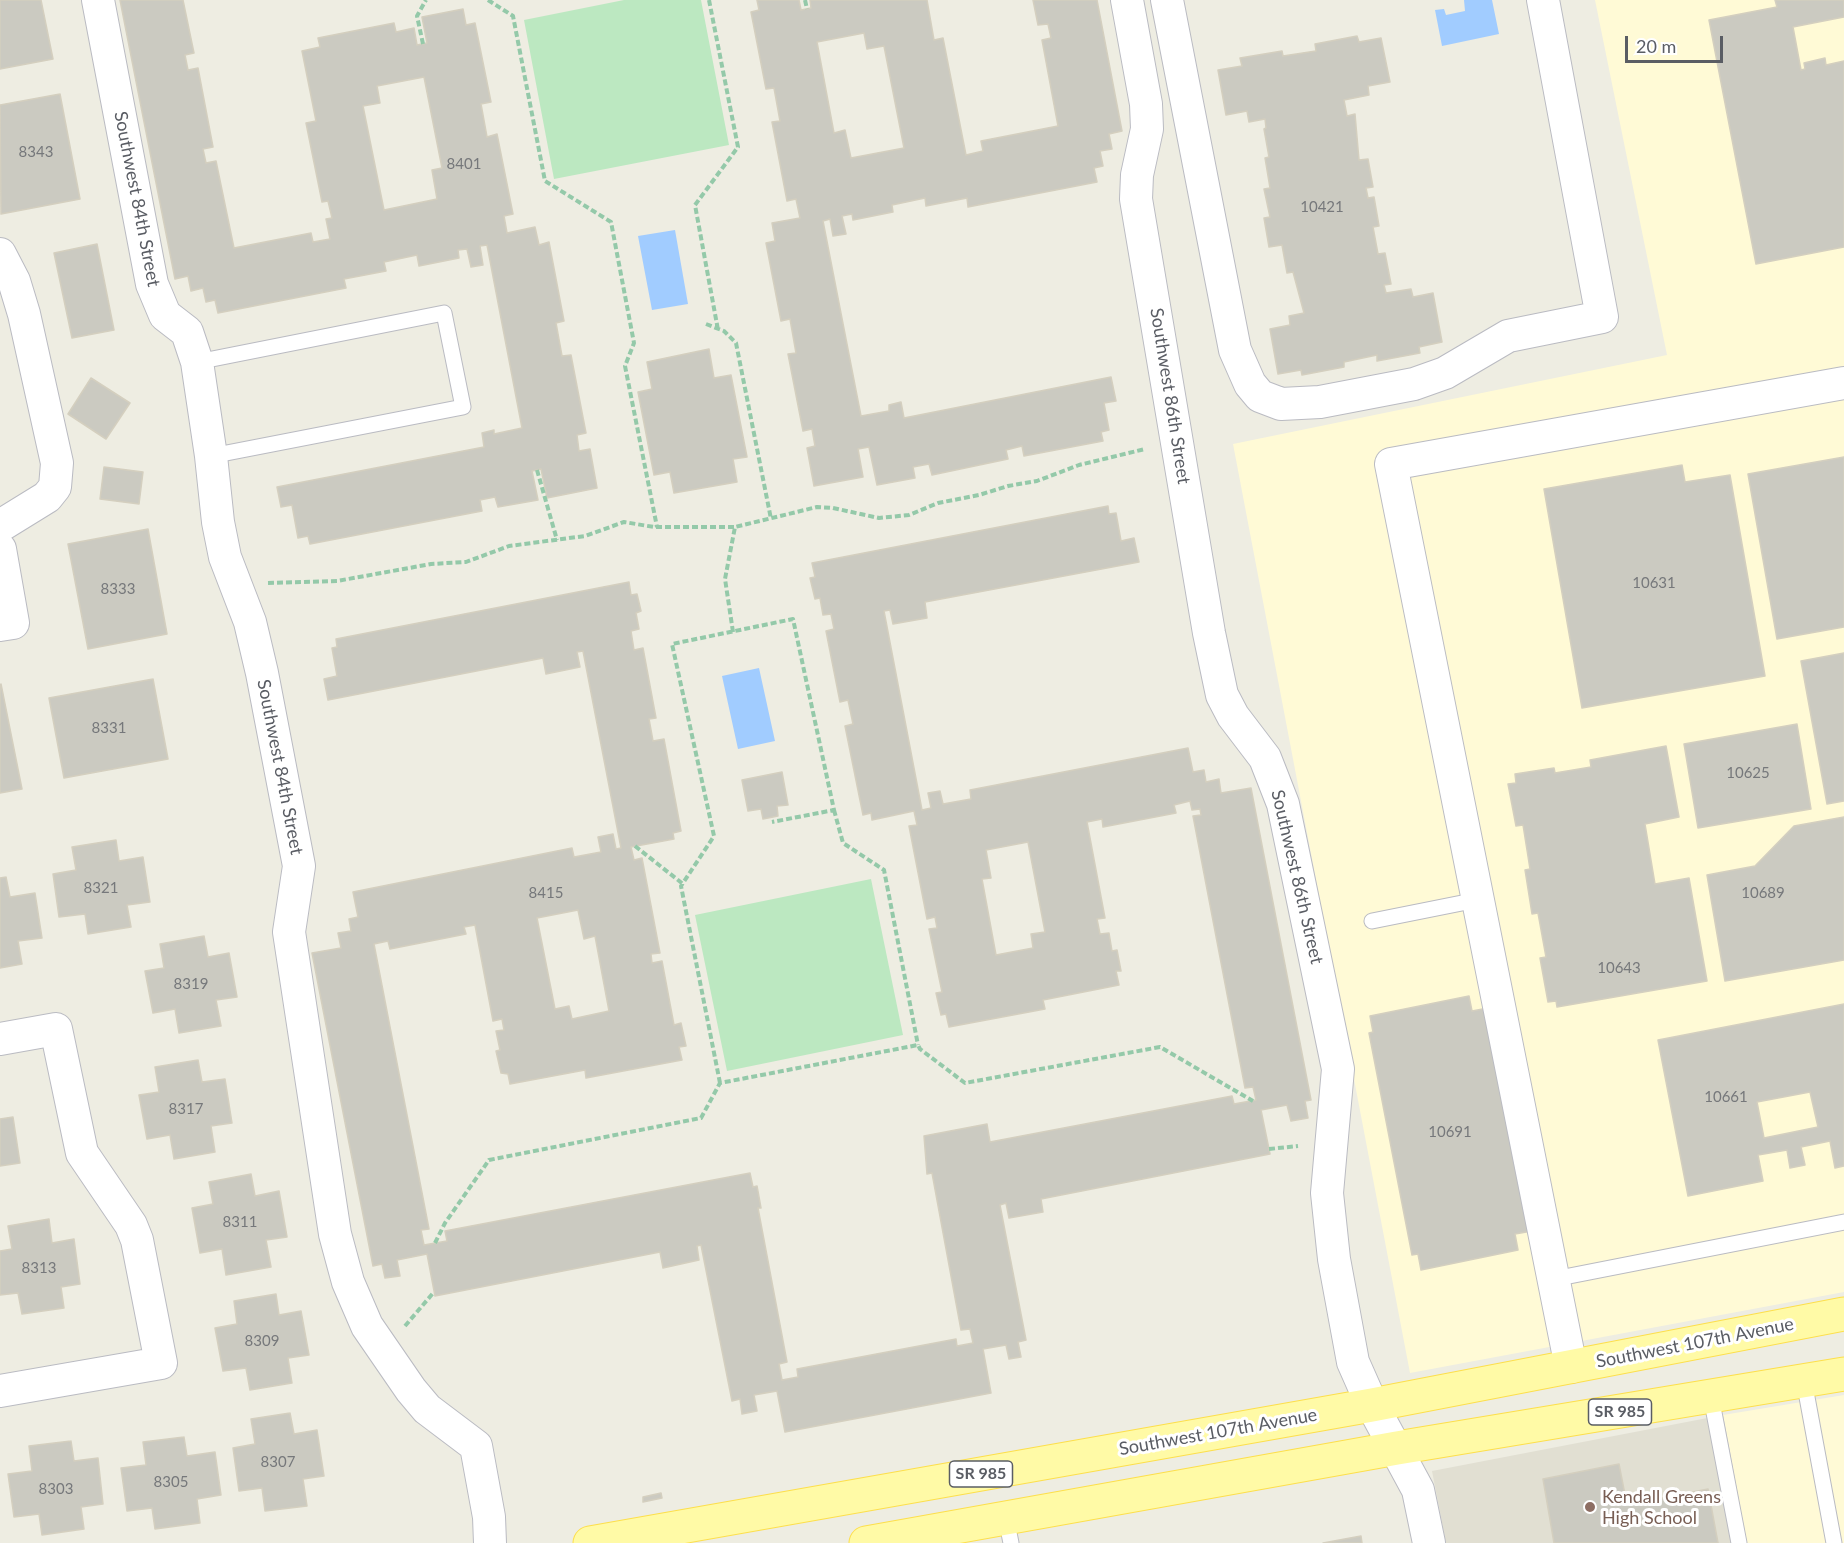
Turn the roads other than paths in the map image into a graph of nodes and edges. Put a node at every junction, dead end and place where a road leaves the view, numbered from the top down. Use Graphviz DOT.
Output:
graph roads {
  1 [pos="98,0"];
  2 [pos="1127,0"];
  3 [pos="1167,0"];
  4 [pos="1543,0"];
  5 [pos="0,254"];
  6 [pos="197,362"];
  7 [pos="1844,383"];
  8 [pos="212,456"];
  9 [pos="0,526"];
  10 [pos="0,549"];
  11 [pos="0,625"];
  12 [pos="1477,900"];
  13 [pos="1372,921"];
  14 [pos="0,1039"];
  15 [pos="1844,1222"];
  16 [pos="1554,1279"];
  17 [pos="1844,1314"];
  18 [pos="1570,1367"];
  19 [pos="1844,1374"];
  20 [pos="1804,1381"];
  21 [pos="0,1391"];
  22 [pos="1711,1397"];
  23 [pos="1372,1405"];
  24 [pos="1397,1448"];
  25 [pos="1009,1530"];
  26 [pos="490,1543"];
  27 [pos="590,1543"];
  28 [pos="866,1543"];
  29 [pos="1429,1543"];
  30 [pos="1739,1543"];
  31 [pos="1834,1543"];
  1 -- 6 [label="street, Southwest 84th Street"];
  2 -- 23 [label="street, Southwest 86th Street"];
  3 -- 4 [label="street"];
  5 -- 9 [label="street"];
  6 -- 8 [label="street, Southwest 84th Street"];
  6 -- 8 [label="lane"];
  7 -- 12 [label="street"];
  8 -- 26 [label="street, Southwest 84th Street"];
  10 -- 11 [label="street"];
  12 -- 13 [label="lane"];
  12 -- 16 [label="street"];
  14 -- 21 [label="street"];
  15 -- 16 [label="lane"];
  16 -- 18 [label="street"];
  17 -- 18 [label="main road, Southwest 107th Avenue / SR 985"];
  18 -- 23 [label="main road, Southwest 107th Avenue / SR 985"];
  19 -- 20 [label="main road, SR 985"];
  20 -- 22 [label="main road, SR 985"];
  20 -- 31 [label="lane"];
  22 -- 24 [label="main road, SR 985"];
  22 -- 30 [label="lane"];
  23 -- 24 [label="street, Southwest 86th Street"];
  23 -- 27 [label="main road, Southwest 107th Avenue / SR 985"];
  24 -- 25 [label="main road, SR 985"];
  24 -- 29 [label="street, Southwest 86th Street"];
  25 -- 28 [label="main road, SR 985"];
}
